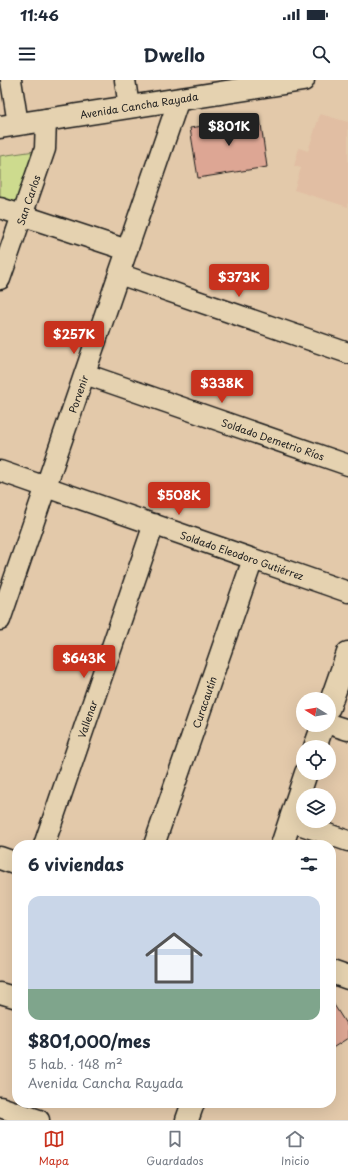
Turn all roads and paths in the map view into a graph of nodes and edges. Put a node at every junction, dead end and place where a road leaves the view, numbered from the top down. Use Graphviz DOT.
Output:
graph roads {
  1 [pos="11,80"];
  2 [pos="125,80"];
  3 [pos="302,80"];
  4 [pos="236,85"];
  5 [pos="179,99"];
  6 [pos="129,107"];
  7 [pos="46,119"];
  8 [pos="9,125"];
  9 [pos="0,208"];
  10 [pos="22,216"];
  11 [pos="127,250"];
  12 [pos="119,274"];
  13 [pos="0,279"];
  14 [pos="348,353"];
  15 [pos="85,374"];
  16 [pos="348,465"];
  17 [pos="0,471"];
  18 [pos="46,487"];
  19 [pos="154,524"];
  20 [pos="253,559"];
  21 [pos="348,592"];
  22 [pos="1,614"];
  23 [pos="348,653"];
  24 [pos="335,692"];
  25 [pos="336,726"];
  26 [pos="348,730"];
  27 [pos="304,780"];
  28 [pos="290,821"];
  29 [pos="46,840"];
  30 [pos="156,840"];
  31 [pos="284,840"];
  32 [pos="348,841"];
  33 [pos="0,858"];
  34 [pos="12,862"];
  35 [pos="336,974"];
  36 [pos="348,978"];
  37 [pos="0,993"];
  38 [pos="12,997"];
  39 [pos="0,1107"];
  40 [pos="191,1108"];
  41 [pos="39,1120"];
  42 [pos="187,1120"];
  1 -- 8 [label="street"];
  2 -- 6 [label="street"];
  3 -- 4 [label="street, Avenida Cancha Rayada"];
  4 -- 5 [label="street, Avenida Cancha Rayada"];
  5 -- 6 [label="street, Avenida Cancha Rayada"];
  5 -- 11 [label="street, Porvenir"];
  6 -- 7 [label="street, Avenida Cancha Rayada"];
  7 -- 8 [label="street, Avenida Cancha Rayada"];
  7 -- 10 [label="street, San Carlos"];
  9 -- 10 [label="street"];
  10 -- 11 [label="street"];
  10 -- 13 [label="street, San Carlos"];
  11 -- 12 [label="street, Porvenir"];
  12 -- 14 [label="street"];
  12 -- 15 [label="street, Porvenir"];
  15 -- 16 [label="street, Soldado Demetrio Ríos"];
  15 -- 18 [label="street, Porvenir"];
  17 -- 18 [label="street, Soldado Eleodoro Gutiérrez"];
  18 -- 19 [label="street, Soldado Eleodoro Gutiérrez"];
  18 -- 22 [label="street, Porvenir"];
  19 -- 20 [label="street, Soldado Eleodoro Gutiérrez"];
  19 -- 29 [label="street, Vallenar"];
  20 -- 21 [label="street, Soldado Eleodoro Gutiérrez"];
  20 -- 30 [label="street, Curacautín"];
  23 -- 24 [label="street"];
  25 -- 26 [label="street"];
  27 -- 28 [label="street"];
  28 -- 31 [label="street"];
  28 -- 32 [label="street"];
  33 -- 34 [label="street"];
  35 -- 36 [label="street"];
  37 -- 38 [label="street"];
  39 -- 41 [label="street"];
  40 -- 42 [label="street"];
}
